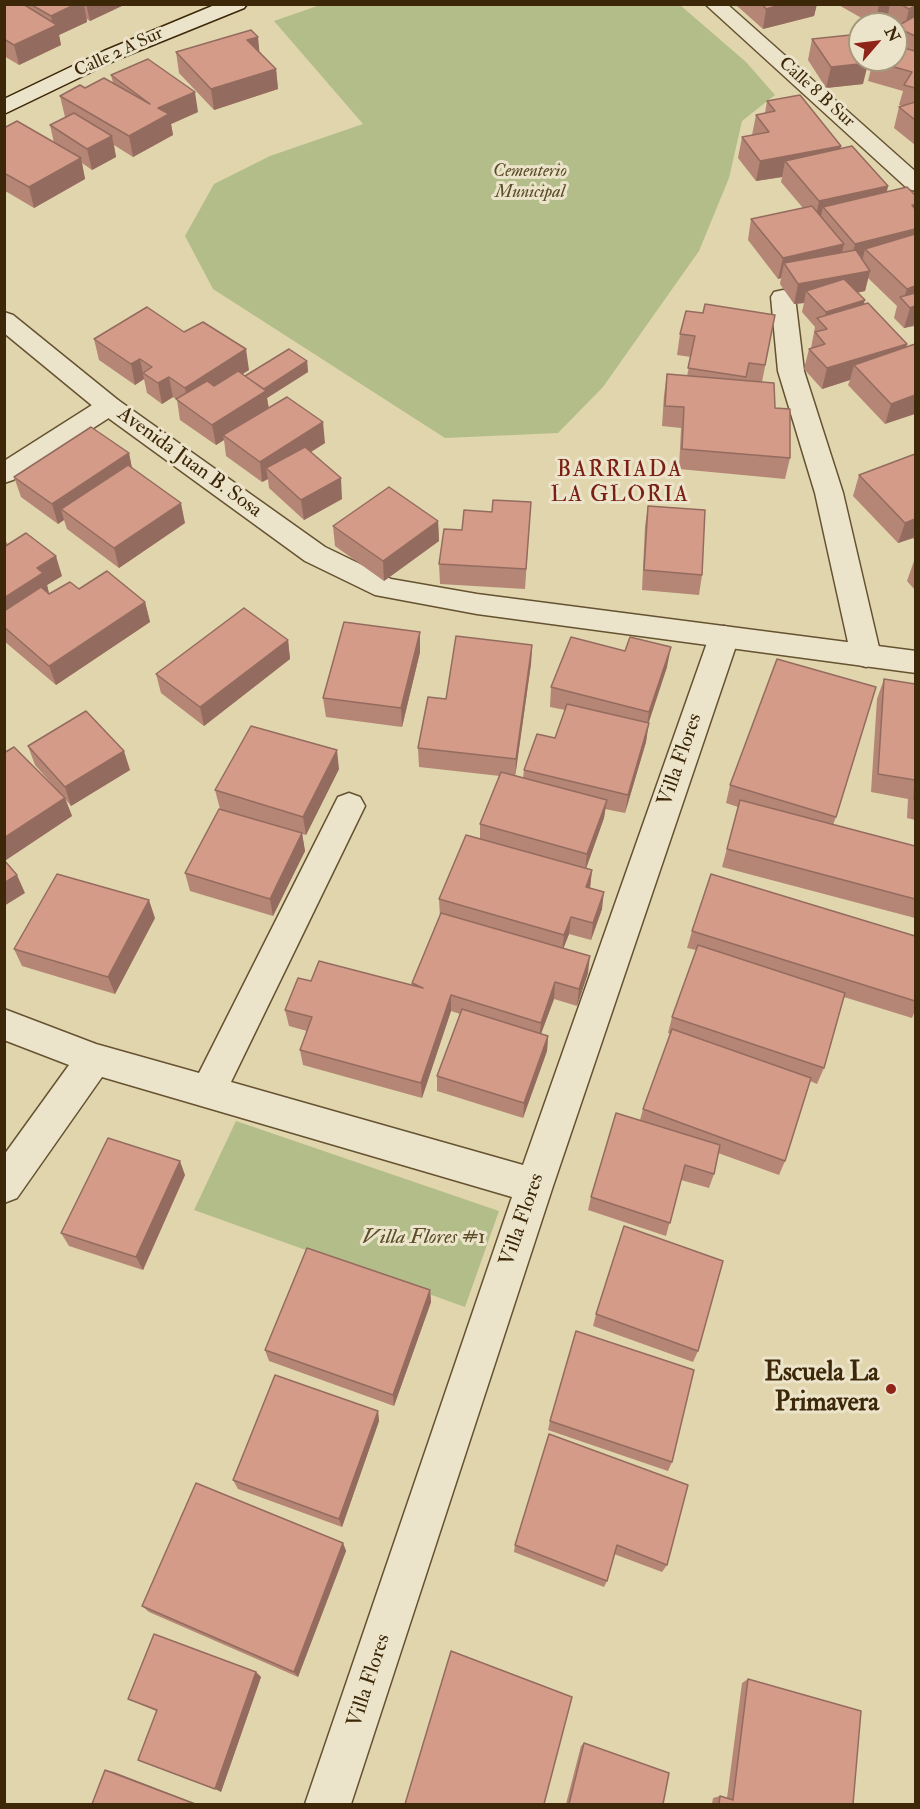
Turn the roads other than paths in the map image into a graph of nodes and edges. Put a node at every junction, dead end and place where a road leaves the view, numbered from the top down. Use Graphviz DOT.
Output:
graph roads {
  1 [pos="237,4"];
  2 [pos="715,4"];
  3 [pos="4,108"];
  4 [pos="915,184"];
  5 [pos="783,297"];
  6 [pos="4,320"];
  7 [pos="109,406"];
  8 [pos="4,474"];
  9 [pos="724,637"];
  10 [pos="866,656"];
  11 [pos="915,662"];
  12 [pos="349,806"];
  13 [pos="4,1024"];
  14 [pos="94,1059"];
  15 [pos="208,1092"];
  16 [pos="4,1186"];
  17 [pos="534,1186"];
  18 [pos="328,1804"];
  1 -- 3 [label="street, Calle 2 A Sur"];
  2 -- 4 [label="street, Calle 8 B Sur"];
  5 -- 10 [label="street"];
  6 -- 7 [label="street, Avenida Juan B. Sosa"];
  7 -- 8 [label="street"];
  7 -- 9 [label="street, Avenida Juan B. Sosa"];
  9 -- 10 [label="street, Avenida Juan B. Sosa"];
  9 -- 17 [label="street, Villa Flores"];
  10 -- 11 [label="street, Avenida Juan B. Sosa"];
  12 -- 15 [label="street"];
  13 -- 14 [label="street"];
  14 -- 15 [label="street"];
  14 -- 16 [label="street"];
  15 -- 17 [label="street"];
  17 -- 18 [label="street, Villa Flores"];
}
